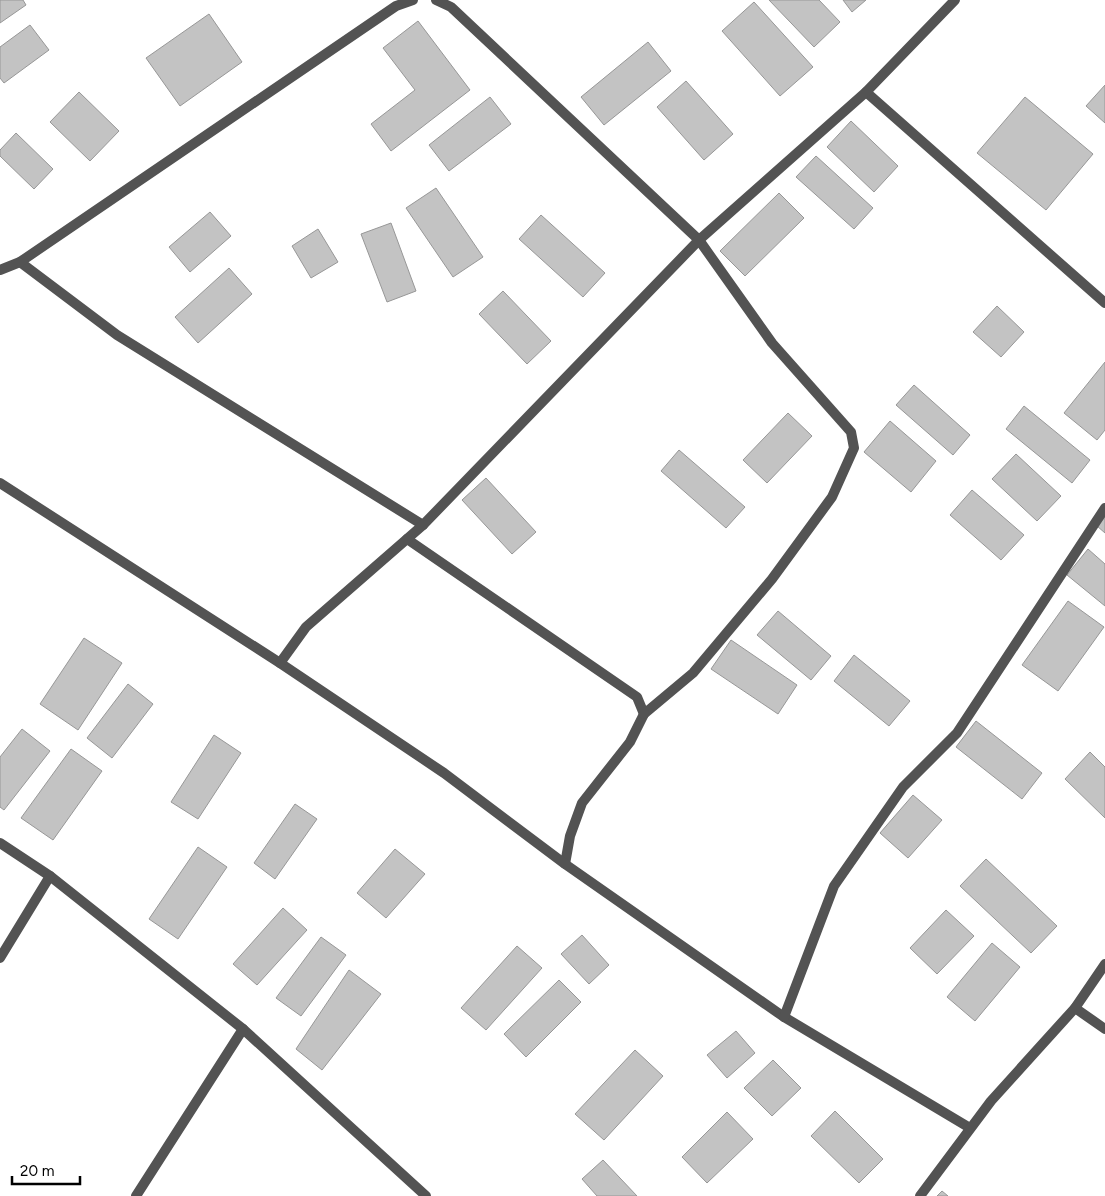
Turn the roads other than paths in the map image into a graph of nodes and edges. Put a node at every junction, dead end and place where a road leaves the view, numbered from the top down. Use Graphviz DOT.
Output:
graph roads {
  1 [pos="413,0"];
  2 [pos="436,0"];
  3 [pos="950,2"];
  4 [pos="866,92"];
  5 [pos="699,240"];
  6 [pos="20,262"];
  7 [pos="0,270"];
  8 [pos="1105,303"];
  9 [pos="0,483"];
  10 [pos="1105,508"];
  11 [pos="422,526"];
  12 [pos="407,539"];
  13 [pos="280,663"];
  14 [pos="644,714"];
  15 [pos="0,843"];
  16 [pos="565,864"];
  17 [pos="50,876"];
  18 [pos="0,958"];
  19 [pos="1105,964"];
  20 [pos="1074,1008"];
  21 [pos="784,1017"];
  22 [pos="243,1029"];
  23 [pos="1105,1029"];
  24 [pos="970,1128"];
  25 [pos="136,1196"];
  26 [pos="426,1196"];
  27 [pos="920,1196"];
  1 -- 6 [label="street"];
  2 -- 5 [label="street"];
  3 -- 4 [label="street"];
  4 -- 5 [label="street"];
  4 -- 8 [label="street"];
  5 -- 11 [label="street"];
  5 -- 14 [label="street"];
  6 -- 7 [label="street"];
  6 -- 11 [label="street"];
  9 -- 13 [label="street"];
  10 -- 21 [label="street"];
  11 -- 12 [label="street"];
  12 -- 13 [label="street"];
  12 -- 14 [label="street"];
  13 -- 16 [label="street"];
  14 -- 16 [label="street"];
  15 -- 17 [label="street"];
  16 -- 21 [label="street"];
  17 -- 18 [label="street"];
  17 -- 22 [label="street"];
  19 -- 20 [label="street"];
  20 -- 23 [label="street"];
  20 -- 24 [label="street"];
  21 -- 24 [label="street"];
  22 -- 25 [label="street"];
  22 -- 26 [label="street"];
  24 -- 27 [label="street"];
}
